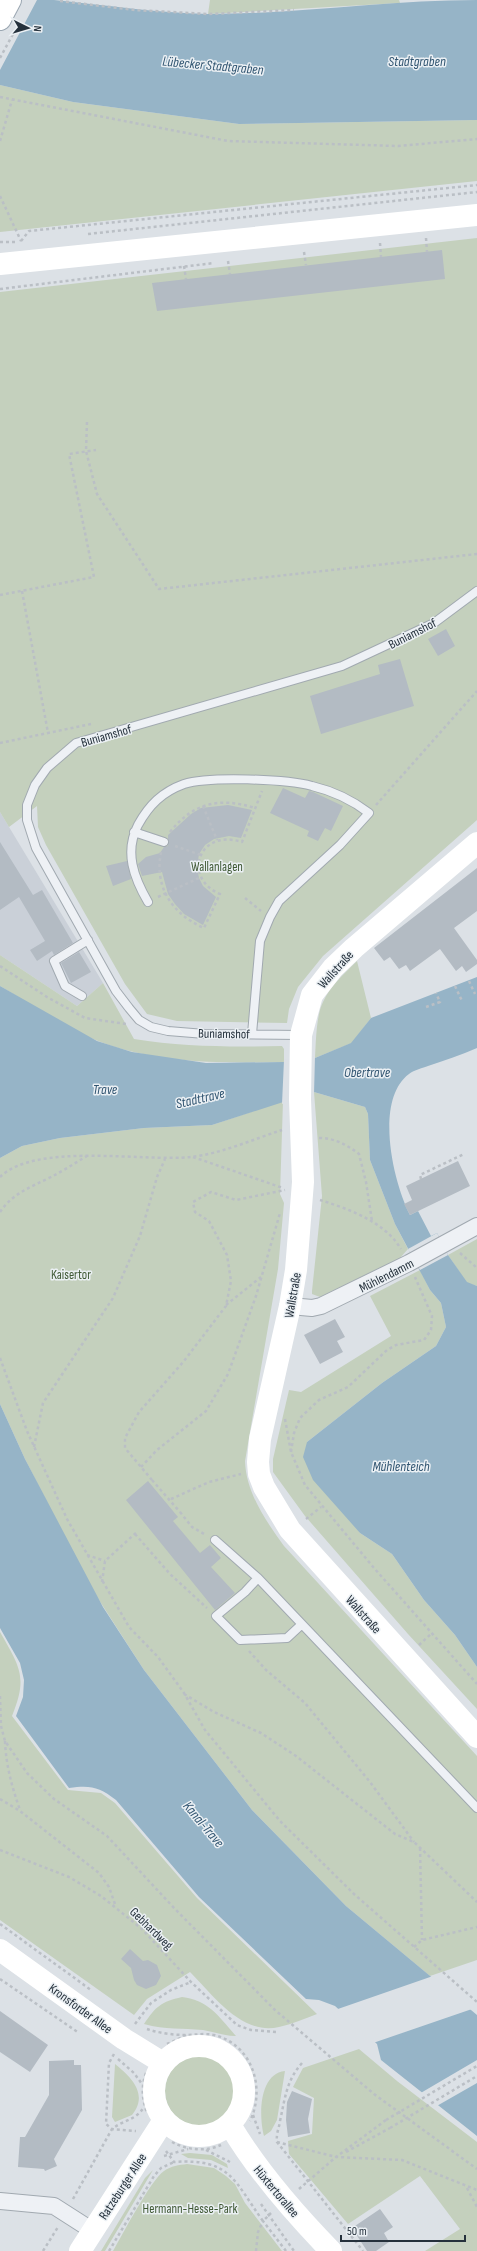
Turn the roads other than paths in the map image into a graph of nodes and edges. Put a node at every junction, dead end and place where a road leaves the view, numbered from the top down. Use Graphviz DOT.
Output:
graph roads {
  1 [pos="10,0"];
  2 [pos="0,19"];
  3 [pos="477,214"];
  4 [pos="0,264"];
  5 [pos="477,591"];
  6 [pos="134,832"];
  7 [pos="164,842"];
  8 [pos="477,843"];
  9 [pos="148,902"];
  10 [pos="88,940"];
  11 [pos="82,996"];
  12 [pos="252,1034"];
  13 [pos="301,1035"];
  14 [pos="477,1226"];
  15 [pos="290,1306"];
  16 [pos="215,1540"];
  17 [pos="258,1578"];
  18 [pos="301,1625"];
  19 [pos="477,1737"];
  20 [pos="477,1808"];
  21 [pos="0,1950"];
  22 [pos="163,2063"];
  23 [pos="164,2120"];
  24 [pos="230,2125"];
  25 [pos="0,2201"];
  26 [pos="93,2231"];
  27 [pos="80,2251"];
  28 [pos="331,2251"];
  1 -- 2 [label="main road"];
  3 -- 4 [label="main road"];
  5 -- 10 [label="lane, Buniamshof"];
  6 -- 7 [label="lane"];
  6 -- 9 [label="lane"];
  6 -- 12 [label="lane"];
  8 -- 13 [label="main road, Wallstraße"];
  10 -- 11 [label="lane"];
  10 -- 12 [label="lane, Buniamshof"];
  12 -- 13 [label="lane, Buniamshof"];
  13 -- 15 [label="main road, Wallstraße"];
  14 -- 15 [label="street, Mühlendamm"];
  15 -- 19 [label="main road, Wallstraße"];
  16 -- 17 [label="lane"];
  17 -- 18 [label="lane"];
  17 -- 18 [label="lane"];
  18 -- 20 [label="lane"];
  21 -- 22 [label="main road, Kronsforder Allee"];
  22 -- 23 [label="main road"];
  22 -- 24 [label="main road"];
  23 -- 24 [label="main road"];
  23 -- 26 [label="main road, Ratzeburger Allee"];
  24 -- 28 [label="main road, Hüxtertorallee"];
  25 -- 26 [label="street"];
  26 -- 27 [label="main road, Ratzeburger Allee"];
}
